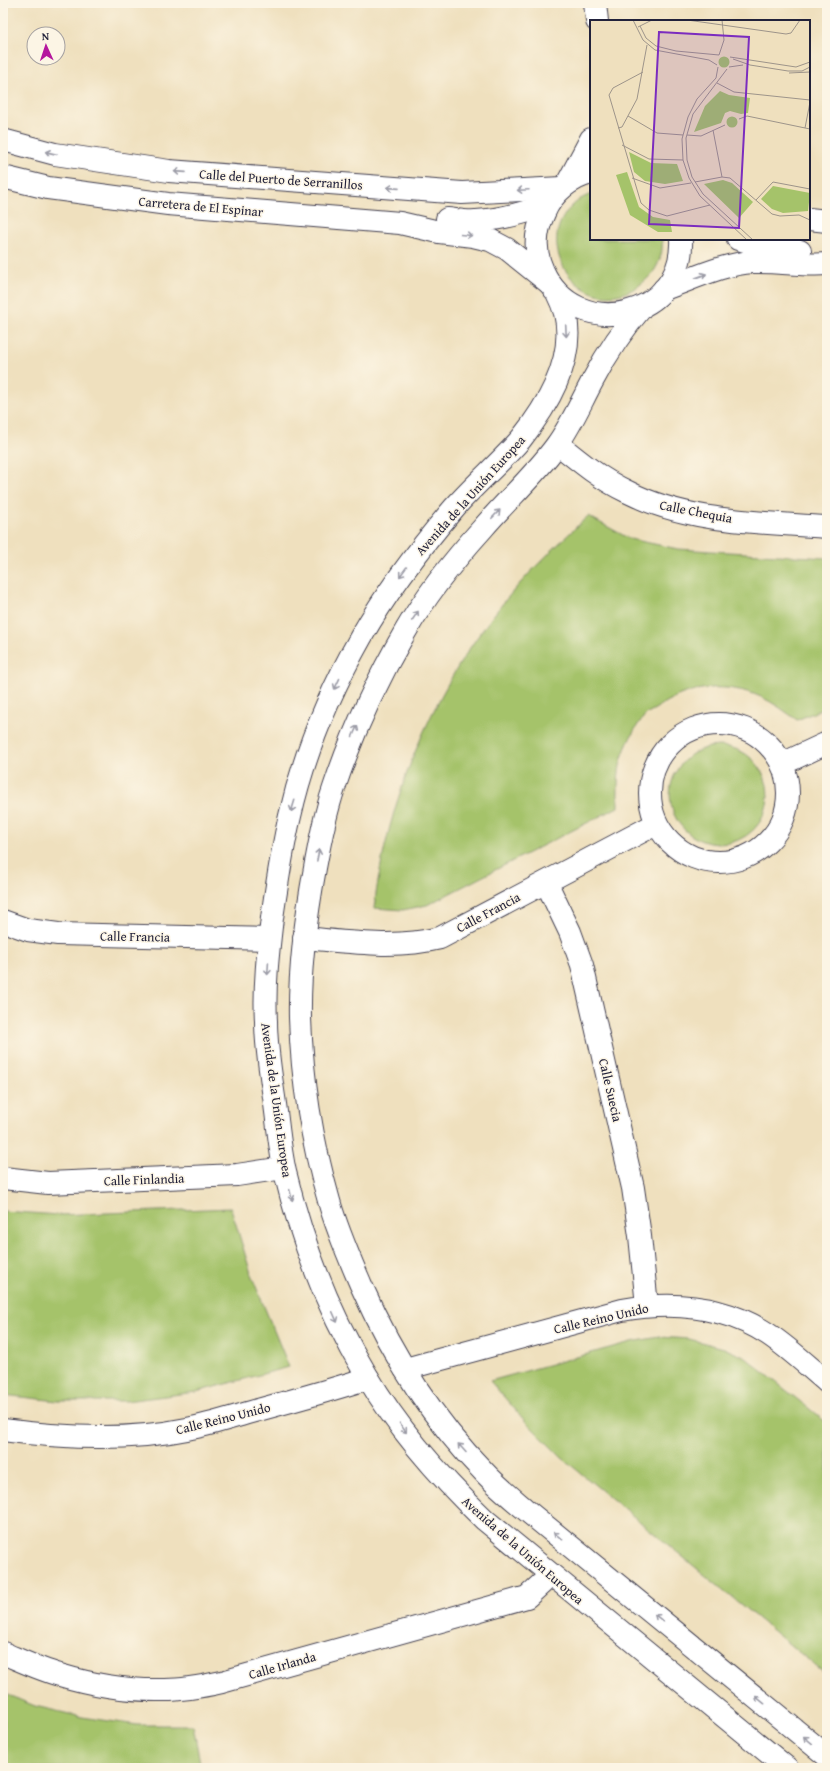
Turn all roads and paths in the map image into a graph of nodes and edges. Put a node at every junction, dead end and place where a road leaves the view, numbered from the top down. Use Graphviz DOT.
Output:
graph roads {
  1 [pos="595,3"];
  2 [pos="597,20"];
  3 [pos="3,140"];
  4 [pos="590,141"];
  5 [pos="590,174"];
  6 [pos="3,177"];
  7 [pos="565,186"];
  8 [pos="547,205"];
  9 [pos="810,219"];
  10 [pos="827,221"];
  11 [pos="400,223"];
  12 [pos="681,240"];
  13 [pos="741,240"];
  14 [pos="827,256"];
  15 [pos="827,264"];
  16 [pos="552,287"];
  17 [pos="664,289"];
  18 [pos="643,306"];
  19 [pos="558,444"];
  20 [pos="827,527"];
  21 [pos="827,743"];
  22 [pos="782,764"];
  23 [pos="656,824"];
  24 [pos="546,882"];
  25 [pos="3,921"];
  26 [pos="304,938"];
  27 [pos="270,939"];
  28 [pos="284,1168"];
  29 [pos="3,1178"];
  30 [pos="647,1306"];
  31 [pos="405,1369"];
  32 [pos="368,1378"];
  33 [pos="827,1382"];
  34 [pos="3,1430"];
  35 [pos="551,1575"];
  36 [pos="3,1653"];
  37 [pos="827,1756"];
  38 [pos="787,1768"];
  1 -- 2 [label="street"];
  7 -- 3 [label="street, Calle del Puerto de Serranillos, one-way"];
  4 -- 7 [label="street"];
  5 -- 7 [label="street"];
  6 -- 11 [label="street, Carretera de El Espinar"];
  7 -- 8 [label="street"];
  8 -- 11 [label="street, Carretera de El Espinar"];
  8 -- 16 [label="street, Avenida de la Unión Europea"];
  9 -- 10 [label="street"];
  11 -- 16 [label="street, Carretera de El Espinar, one-way"];
  12 -- 17 [label="street"];
  13 -- 14 [label="street"];
  17 -- 15 [label="street, one-way"];
  16 -- 18 [label="street, Carretera de El Espinar"];
  16 -- 27 [label="street, Avenida de la Unión Europea, one-way"];
  17 -- 18 [label="street"];
  18 -- 19 [label="street"];
  19 -- 20 [label="street, Calle Chequia"];
  26 -- 19 [label="street, one-way"];
  21 -- 22 [label="street"];
  22 -- 23 [label="street"];
  22 -- 23 [label="street"];
  23 -- 24 [label="street, Calle Francia"];
  24 -- 26 [label="street, Calle Francia"];
  24 -- 30 [label="street, Calle Suecia"];
  25 -- 27 [label="street, Calle Francia"];
  26 -- 31 [label="street"];
  27 -- 28 [label="street, Avenida de la Unión Europea, one-way"];
  28 -- 29 [label="street, Calle Finlandia"];
  28 -- 32 [label="street, Avenida de la Unión Europea, one-way"];
  30 -- 31 [label="street, Calle Reino Unido"];
  30 -- 33 [label="street, Calle Reino Unido"];
  37 -- 31 [label="street, one-way"];
  32 -- 34 [label="street, Calle Reino Unido"];
  32 -- 35 [label="street, Avenida de la Unión Europea, one-way"];
  35 -- 36 [label="street, Calle Irlanda"];
  35 -- 38 [label="street, Avenida de la Unión Europea"];
}
